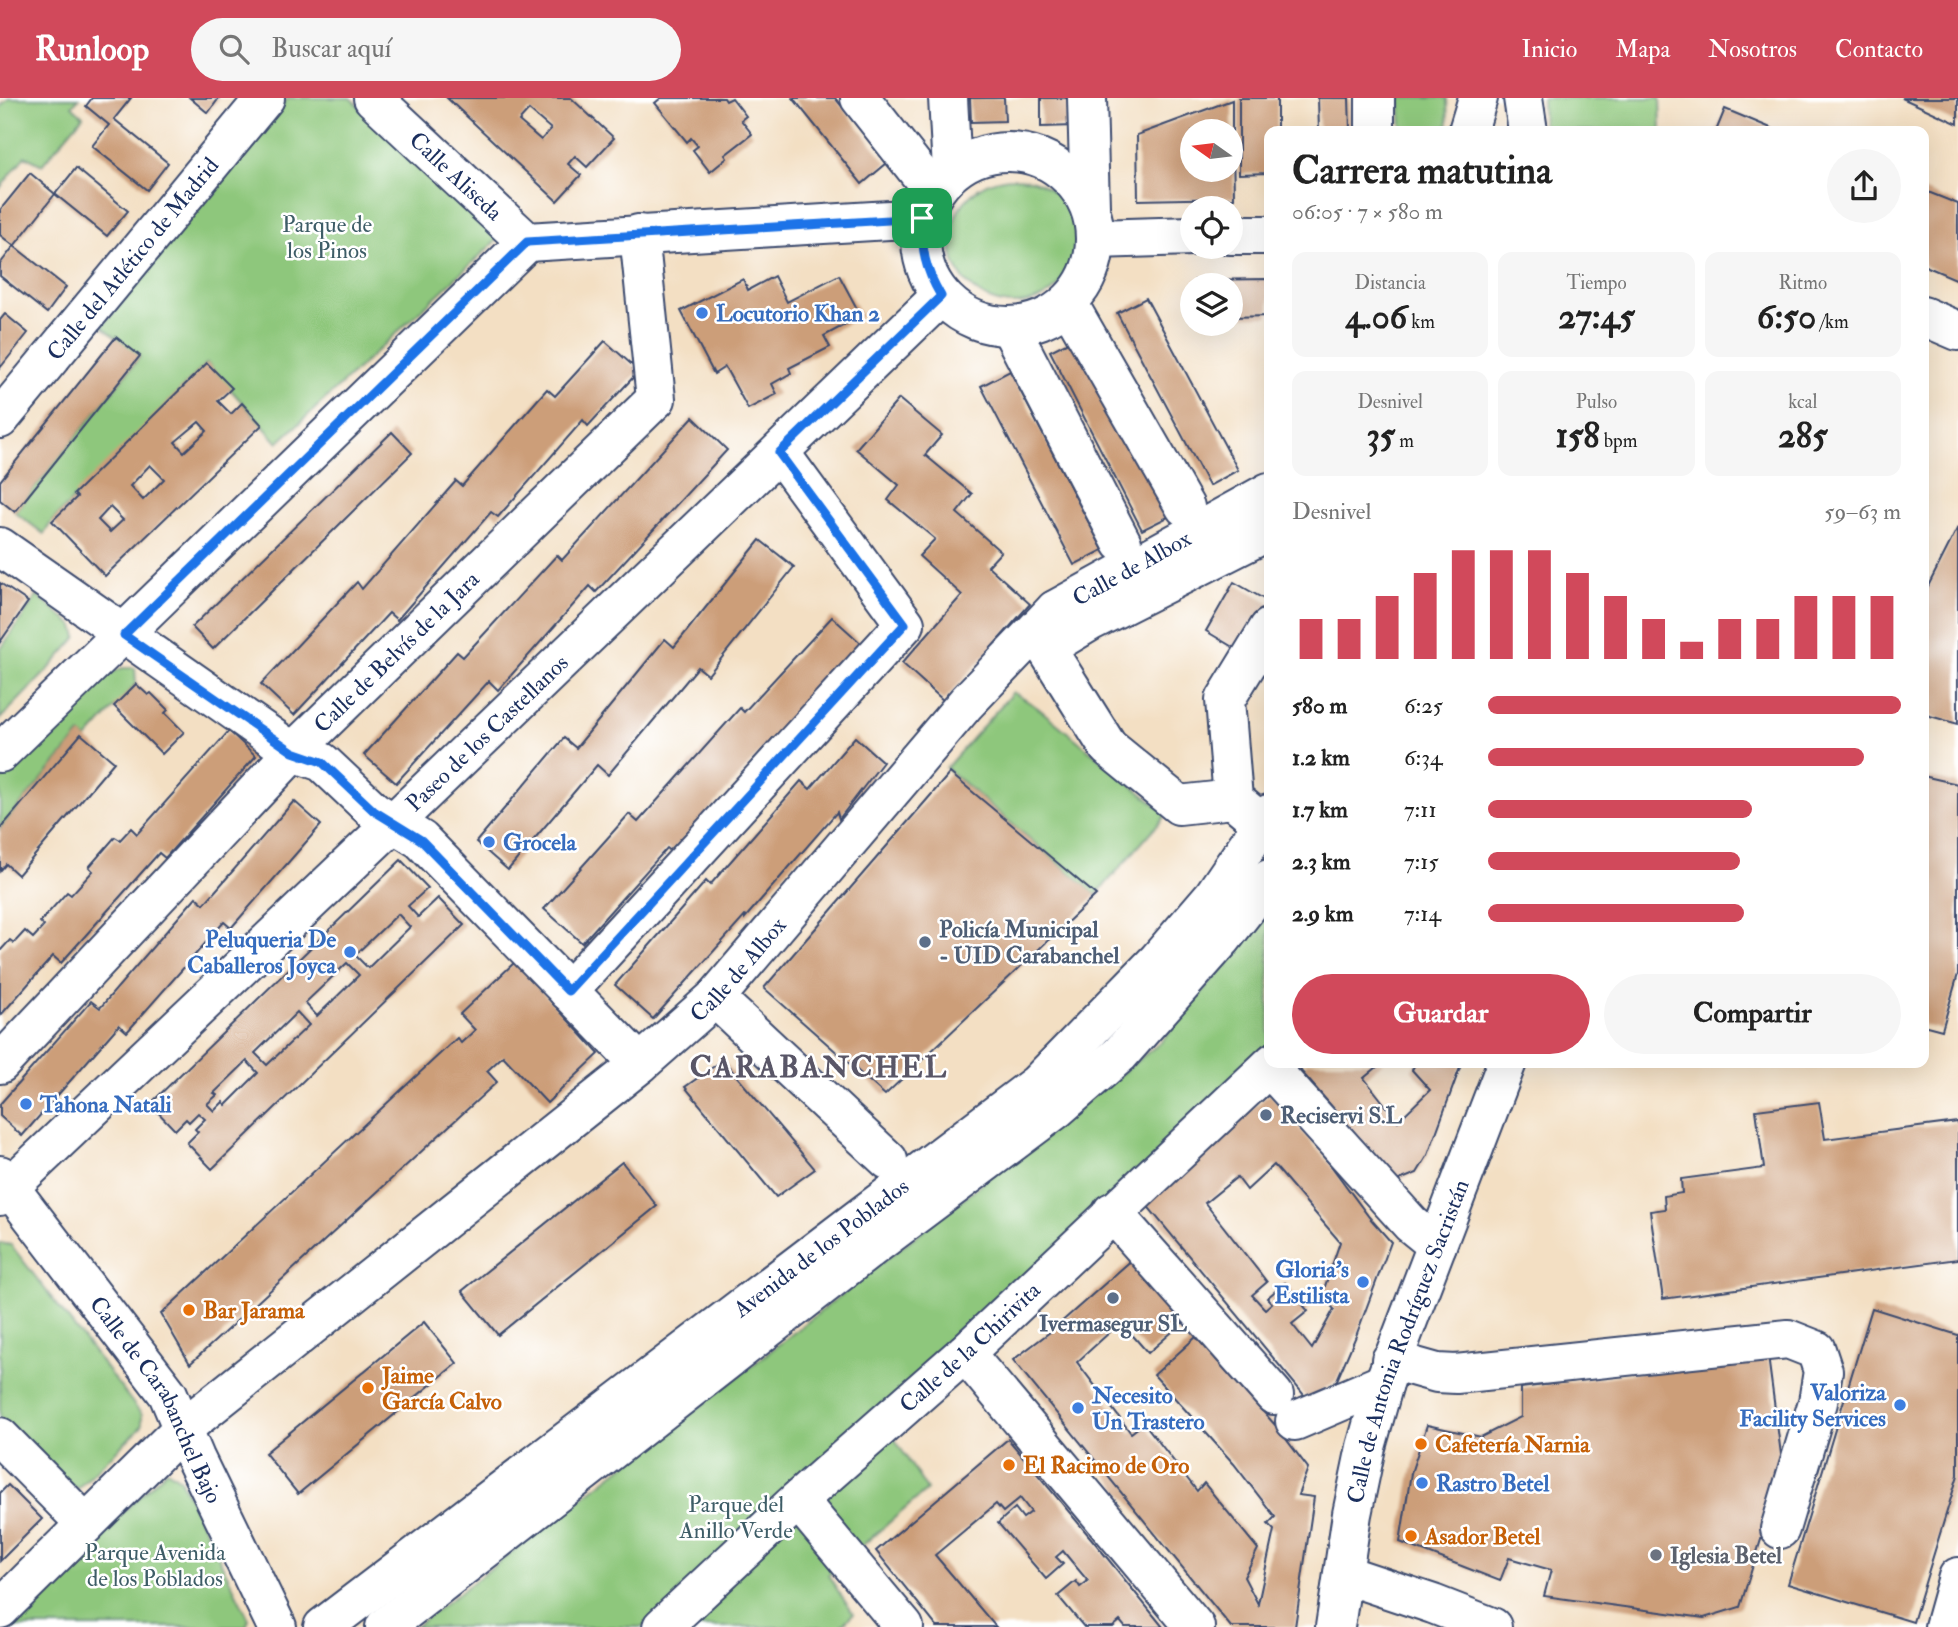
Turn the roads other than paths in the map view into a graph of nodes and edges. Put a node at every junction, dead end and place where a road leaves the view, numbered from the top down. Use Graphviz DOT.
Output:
graph roads {
  1 [pos="265,98"];
  2 [pos="373,98"];
  3 [pos="860,98"];
  4 [pos="948,98"];
  5 [pos="1087,98"];
  6 [pos="1375,98"];
  7 [pos="1479,98"];
  8 [pos="1522,98"];
  9 [pos="1375,126"];
  10 [pos="1470,126"];
  11 [pos="1478,126"];
  12 [pos="1520,126"];
  13 [pos="1527,126"];
  14 [pos="936,194"];
  15 [pos="1093,223"];
  16 [pos="639,234"];
  17 [pos="1180,234"];
  18 [pos="1243,235"];
  19 [pos="1264,235"];
  20 [pos="527,242"];
  21 [pos="941,296"];
  22 [pos="1068,303"];
  23 [pos="1929,319"];
  24 [pos="1010,327"];
  25 [pos="1958,331"];
  26 [pos="0,419"];
  27 [pos="779,453"];
  28 [pos="1264,495"];
  29 [pos="1185,507"];
  30 [pos="1264,534"];
  31 [pos="1122,542"];
  32 [pos="0,547"];
  33 [pos="1055,610"];
  34 [pos="124,635"];
  35 [pos="1264,635"];
  36 [pos="1046,649"];
  37 [pos="293,752"];
  38 [pos="0,753"];
  39 [pos="1233,799"];
  40 [pos="1264,818"];
  41 [pos="1264,820"];
  42 [pos="393,823"];
  43 [pos="1264,885"];
  44 [pos="568,991"];
  45 [pos="715,998"];
  46 [pos="0,1064"];
  47 [pos="640,1064"];
  48 [pos="1268,1068"];
  49 [pos="1274,1068"];
  50 [pos="1505,1068"];
  51 [pos="888,1160"];
  52 [pos="3,1185"];
  53 [pos="1112,1212"];
  54 [pos="1437,1245"];
  55 [pos="965,1353"];
  56 [pos="1388,1372"];
  57 [pos="183,1429"];
  58 [pos="0,1437"];
  59 [pos="798,1500"];
  60 [pos="86,1524"];
  61 [pos="1780,1529"];
  62 [pos="1343,1574"];
  63 [pos="1958,1577"];
  64 [pos="0,1609"];
  65 [pos="277,1627"];
  66 [pos="323,1627"];
  67 [pos="384,1627"];
  68 [pos="662,1627"];
  69 [pos="904,1627"];
  70 [pos="1195,1627"];
  71 [pos="1335,1627"];
  72 [pos="1492,1627"];
  73 [pos="1944,1627"];
  1 -- 26 [label="street, Calle del Atlético de Madrid"];
  2 -- 20 [label="street, Calle Aliseda"];
  3 -- 14 [label="street"];
  4 -- 14 [label="street"];
  5 -- 15 [label="street"];
  6 -- 9 [label="street"];
  7 -- 10 [label="street"];
  7 -- 11 [label="street"];
  8 -- 12 [label="street"];
  8 -- 13 [label="street"];
  14 -- 15 [label="street"];
  14 -- 16 [label="street"];
  14 -- 21 [label="street"];
  15 -- 17 [label="street"];
  15 -- 22 [label="street"];
  16 -- 20 [label="street"];
  16 -- 37 [label="street, Calle de Belvís de la Jara"];
  18 -- 19 [label="street"];
  20 -- 34 [label="street"];
  21 -- 24 [label="street"];
  21 -- 27 [label="street, Paseo de los Castellanos"];
  22 -- 24 [label="street"];
  22 -- 29 [label="street"];
  23 -- 25 [label="street"];
  24 -- 31 [label="street"];
  27 -- 42 [label="street, Paseo de los Castellanos"];
  27 -- 44 [label="street"];
  28 -- 33 [label="street, Calle de Albox"];
  30 -- 36 [label="street"];
  32 -- 34 [label="street"];
  33 -- 36 [label="street"];
  33 -- 45 [label="street, Calle de Albox"];
  34 -- 37 [label="street"];
  34 -- 38 [label="street"];
  35 -- 39 [label="street"];
  36 -- 39 [label="street"];
  37 -- 42 [label="street"];
  37 -- 46 [label="street, Calle de Belvís de la Jara"];
  39 -- 40 [label="street"];
  41 -- 66 [label="street, Avenida de los Poblados"];
  42 -- 44 [label="street"];
  42 -- 52 [label="street, Paseo de los Castellanos"];
  43 -- 67 [label="street, Avenida de los Poblados"];
  44 -- 47 [label="street"];
  45 -- 47 [label="street, Calle de Albox"];
  45 -- 51 [label="street"];
  47 -- 57 [label="street, Calle de Albox"];
  48 -- 53 [label="street, Calle de la Chirivita"];
  49 -- 54 [label="street"];
  50 -- 54 [label="street, Calle de Antonia Rodríguez Sacristán"];
  52 -- 57 [label="street, Calle de Carabanchel Bajo"];
  53 -- 55 [label="street, Calle de la Chirivita"];
  53 -- 56 [label="street"];
  54 -- 56 [label="street, Calle de Antonia Rodríguez Sacristán"];
  55 -- 59 [label="street, Calle de la Chirivita"];
  55 -- 70 [label="street"];
  56 -- 61 [label="street"];
  56 -- 62 [label="street, Calle de Antonia Rodríguez Sacristán"];
  57 -- 60 [label="street, Calle de Albox"];
  57 -- 65 [label="street, Calle de Carabanchel Bajo"];
  58 -- 60 [label="street"];
  59 -- 68 [label="street, Calle de la Chirivita"];
  59 -- 69 [label="street"];
  60 -- 64 [label="street, Calle de Albox"];
  62 -- 71 [label="street, Calle de Antonia Rodríguez Sacristán"];
  62 -- 72 [label="street"];
  63 -- 73 [label="street"];
}
